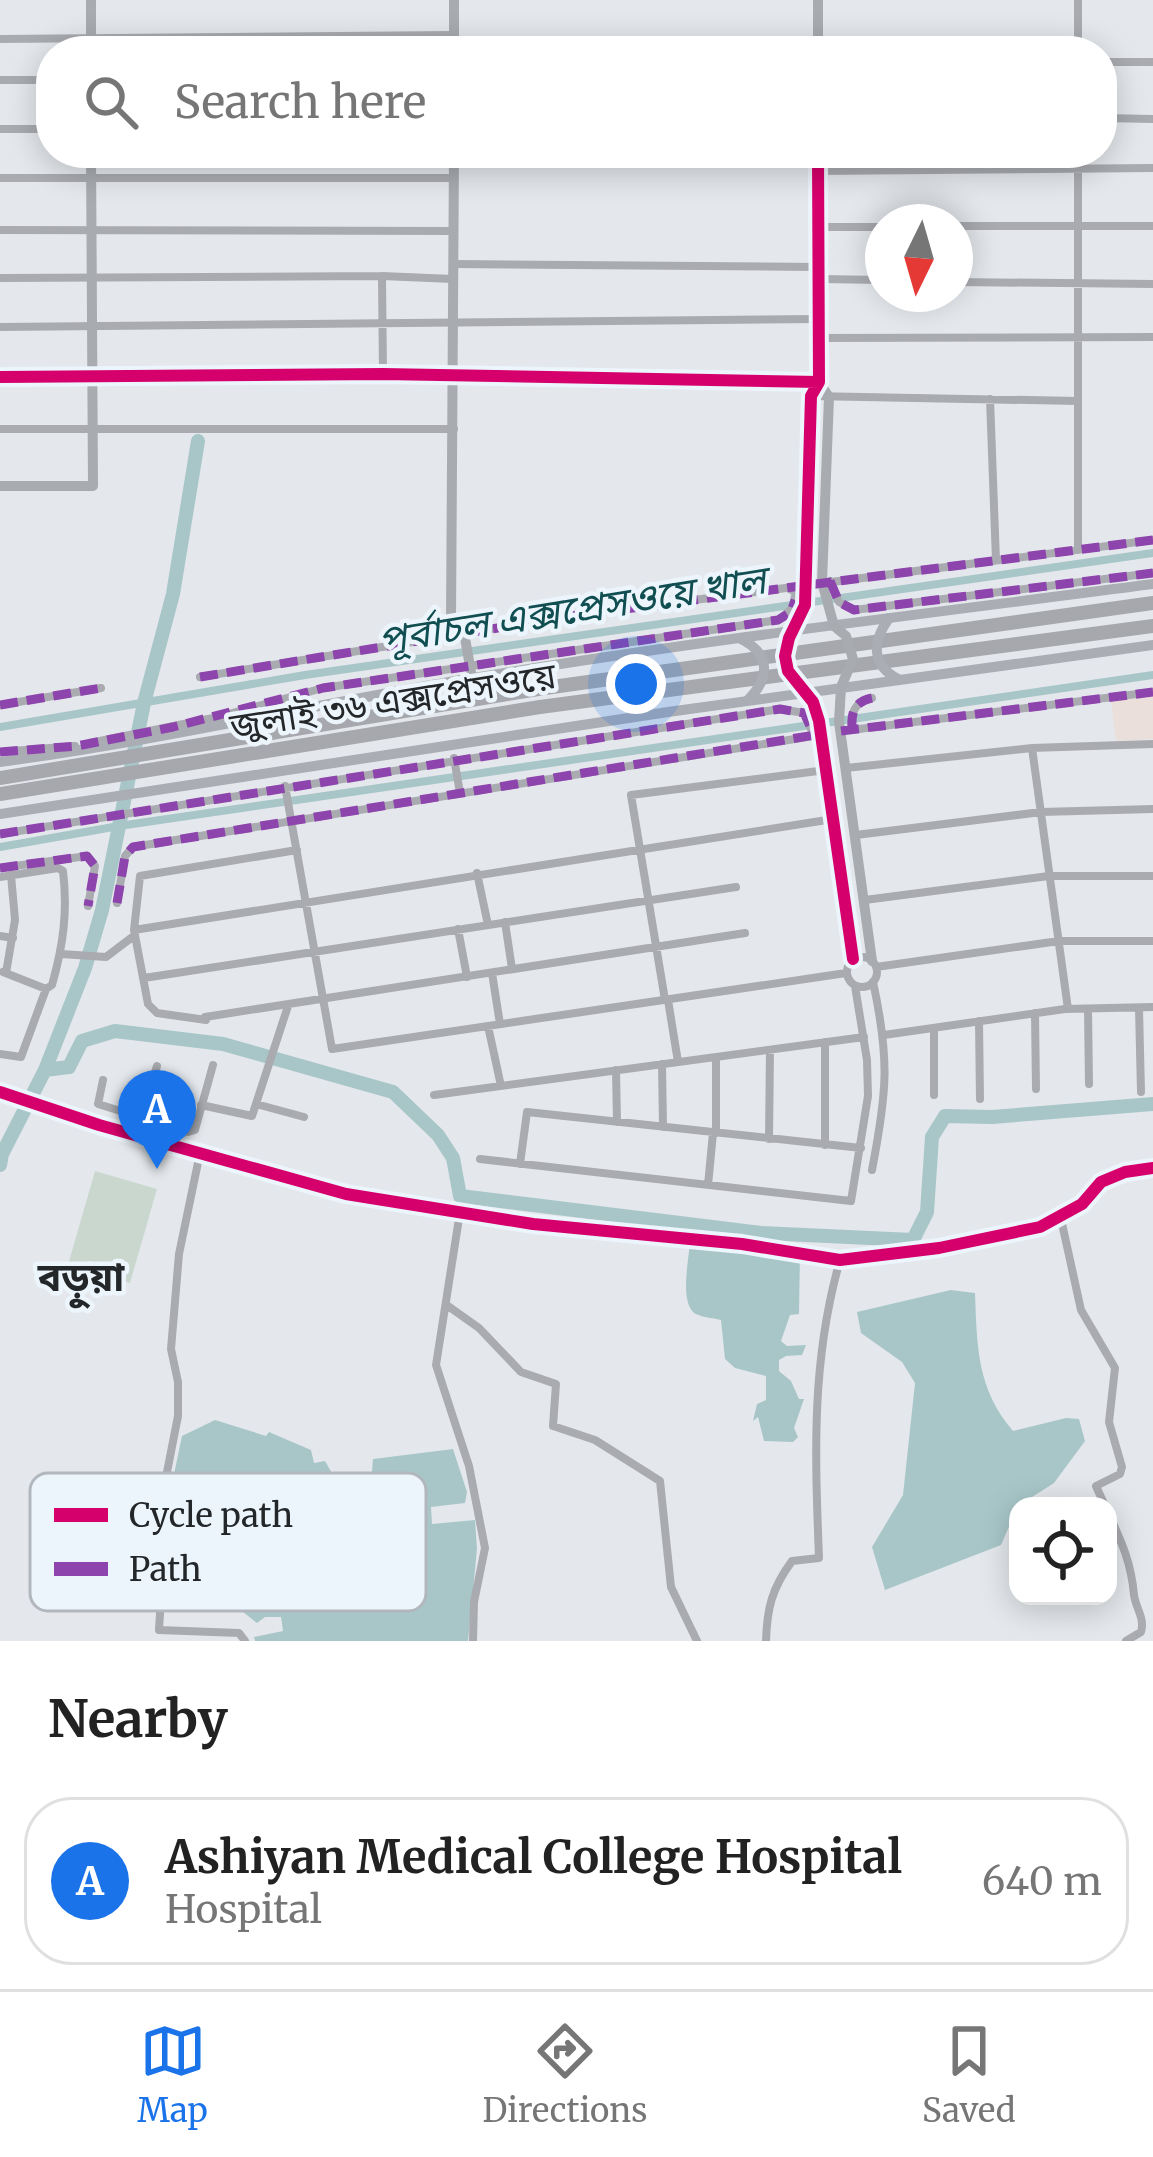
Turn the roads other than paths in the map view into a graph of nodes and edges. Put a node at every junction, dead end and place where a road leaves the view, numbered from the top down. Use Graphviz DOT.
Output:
graph roads {
  1 [pos="91,0"];
  2 [pos="454,0"];
  3 [pos="818,0"];
  4 [pos="1078,0"];
  5 [pos="91,36"];
  6 [pos="454,36"];
  7 [pos="818,36"];
  8 [pos="1078,36"];
  9 [pos="0,39"];
  10 [pos="36,41"];
  11 [pos="1117,62"];
  12 [pos="1153,62"];
  13 [pos="0,80"];
  14 [pos="36,80"];
  15 [pos="1117,118"];
  16 [pos="1153,118"];
  17 [pos="0,129"];
  18 [pos="36,129"];
  19 [pos="91,168"];
  20 [pos="454,168"];
  21 [pos="1013,168"];
  22 [pos="1078,168"];
  23 [pos="1117,168"];
  24 [pos="1153,168"];
  25 [pos="818,171"];
  26 [pos="0,178"];
  27 [pos="91,178"];
  28 [pos="454,178"];
  29 [pos="1078,225"];
  30 [pos="973,226"];
  31 [pos="1153,226"];
  32 [pos="818,227"];
  33 [pos="865,227"];
  34 [pos="0,230"];
  35 [pos="92,230"];
  36 [pos="454,231"];
  37 [pos="454,264"];
  38 [pos="818,273"];
  39 [pos="382,276"];
  40 [pos="92,277"];
  41 [pos="0,278"];
  42 [pos="865,278"];
  43 [pos="454,280"];
  44 [pos="973,282"];
  45 [pos="1078,284"];
  46 [pos="1153,284"];
  47 [pos="818,319"];
  48 [pos="454,324"];
  49 [pos="382,325"];
  50 [pos="92,326"];
  51 [pos="0,327"];
  52 [pos="1078,337"];
  53 [pos="1153,337"];
  54 [pos="818,338"];
  55 [pos="383,374"];
  56 [pos="92,376"];
  57 [pos="455,376"];
  58 [pos="0,377"];
  59 [pos="819,382"];
  60 [pos="812,396"];
  61 [pos="829,397"];
  62 [pos="990,399"];
  63 [pos="1078,401"];
  64 [pos="0,429"];
  65 [pos="92,429"];
  66 [pos="455,429"];
  67 [pos="0,486"];
  68 [pos="1153,540"];
  69 [pos="1078,550"];
  70 [pos="996,560"];
  71 [pos="1153,573"];
  72 [pos="826,581"];
  73 [pos="1153,584"];
  74 [pos="805,585"];
  75 [pos="787,587"];
  76 [pos="1153,603"];
  77 [pos="889,619"];
  78 [pos="834,626"];
  79 [pos="1153,626"];
  80 [pos="795,631"];
  81 [pos="464,635"];
  82 [pos="741,639"];
  83 [pos="1153,645"];
  84 [pos="471,669"];
  85 [pos="200,677"];
  86 [pos="898,680"];
  87 [pos="841,687"];
  88 [pos="101,688"];
  89 [pos="805,692"];
  90 [pos="1153,692"];
  91 [pos="872,698"];
  92 [pos="748,700"];
  93 [pos="0,705"];
  94 [pos="846,731"];
  95 [pos="817,735"];
  96 [pos="177,744"];
  97 [pos="1153,744"];
  98 [pos="1031,748"];
  99 [pos="0,752"];
  100 [pos="454,758"];
  101 [pos="82,760"];
  102 [pos="0,762"];
  103 [pos="846,768"];
  104 [pos="826,770"];
  105 [pos="0,778"];
  106 [pos="285,786"];
  107 [pos="460,793"];
  108 [pos="0,794"];
  109 [pos="1153,809"];
  110 [pos="1041,812"];
  111 [pos="0,814"];
  112 [pos="98,814"];
  113 [pos="833,819"];
  114 [pos="292,821"];
  115 [pos="0,832"];
  116 [pos="856,835"];
  117 [pos="639,848"];
  118 [pos="296,850"];
  119 [pos="0,868"];
  120 [pos="477,873"];
  121 [pos="11,875"];
  122 [pos="1153,875"];
  123 [pos="1049,876"];
  124 [pos="0,877"];
  125 [pos="736,887"];
  126 [pos="305,899"];
  127 [pos="865,900"];
  128 [pos="649,901"];
  129 [pos="117,902"];
  130 [pos="88,906"];
  131 [pos="505,922"];
  132 [pos="488,925"];
  133 [pos="458,929"];
  134 [pos="134,933"];
  135 [pos="745,933"];
  136 [pos="0,936"];
  137 [pos="13,938"];
  138 [pos="1153,940"];
  139 [pos="1059,941"];
  140 [pos="656,947"];
  141 [pos="315,951"];
  142 [pos="61,954"];
  143 [pos="853,959"];
  144 [pos="874,964"];
  145 [pos="512,970"];
  146 [pos="3,972"];
  147 [pos="492,973"];
  148 [pos="846,973"];
  149 [pos="467,976"];
  150 [pos="143,978"];
  151 [pos="873,982"];
  152 [pos="855,986"];
  153 [pos="46,989"];
  154 [pos="666,1000"];
  155 [pos="323,1001"];
  156 [pos="289,1004"];
  157 [pos="1153,1007"];
  158 [pos="1139,1008"];
  159 [pos="1068,1009"];
  160 [pos="1088,1009"];
  161 [pos="1035,1013"];
  162 [pos="205,1017"];
  163 [pos="979,1021"];
  164 [pos="500,1024"];
  165 [pos="488,1026"];
  166 [pos="934,1028"];
  167 [pos="884,1035"];
  168 [pos="864,1037"];
  169 [pos="825,1042"];
  170 [pos="770,1050"];
  171 [pos="0,1054"];
  172 [pos="716,1057"];
  173 [pos="678,1062"];
  174 [pos="662,1064"];
  175 [pos="213,1065"];
  176 [pos="157,1066"];
  177 [pos="616,1070"];
  178 [pos="103,1080"];
  179 [pos="1089,1084"];
  180 [pos="501,1086"];
  181 [pos="1036,1089"];
  182 [pos="0,1092"];
  183 [pos="1141,1092"];
  184 [pos="434,1095"];
  185 [pos="934,1095"];
  186 [pos="868,1096"];
  187 [pos="886,1096"];
  188 [pos="980,1099"];
  189 [pos="256,1104"];
  190 [pos="201,1106"];
  191 [pos="304,1117"];
  192 [pos="142,1118"];
  193 [pos="617,1122"];
  194 [pos="663,1127"];
  195 [pos="715,1133"];
  196 [pos="769,1139"];
  197 [pos="825,1145"];
  198 [pos="861,1148"];
  199 [pos="200,1153"];
  200 [pos="480,1159"];
  201 [pos="520,1164"];
  202 [pos="1153,1168"];
  203 [pos="872,1169"];
  204 [pos="707,1185"];
  205 [pos="461,1210"];
  206 [pos="1061,1219"];
  207 [pos="840,1260"];
  208 [pos="448,1306"];
  209 [pos="167,1473"];
  210 [pos="1101,1497"];
  211 [pos="1117,1533"];
  212 [pos="160,1611"];
  213 [pos="245,1641"];
  214 [pos="473,1641"];
  215 [pos="697,1641"];
  216 [pos="766,1641"];
  217 [pos="1126,1641"];
  1 -- 5 [label="street"];
  2 -- 6 [label="street"];
  3 -- 7 [label="street"];
  4 -- 8 [label="street"];
  9 -- 10 [label="street"];
  11 -- 12 [label="street"];
  13 -- 14 [label="street"];
  15 -- 16 [label="street"];
  17 -- 18 [label="street"];
  19 -- 27 [label="street"];
  20 -- 28 [label="street"];
  21 -- 25 [label="street"];
  22 -- 29 [label="street"];
  23 -- 24 [label="street"];
  25 -- 32 [label="street"];
  26 -- 27 [label="street"];
  27 -- 28 [label="street"];
  27 -- 35 [label="street"];
  28 -- 36 [label="street"];
  29 -- 30 [label="street"];
  29 -- 31 [label="street"];
  29 -- 45 [label="street"];
  32 -- 33 [label="street"];
  32 -- 38 [label="street"];
  34 -- 35 [label="street"];
  35 -- 36 [label="street"];
  35 -- 40 [label="street"];
  36 -- 37 [label="street"];
  37 -- 38 [label="street"];
  37 -- 43 [label="street"];
  38 -- 42 [label="street"];
  38 -- 47 [label="street"];
  39 -- 40 [label="street"];
  39 -- 43 [label="street"];
  39 -- 49 [label="street"];
  40 -- 41 [label="street"];
  40 -- 50 [label="street"];
  43 -- 48 [label="street"];
  44 -- 45 [label="street"];
  45 -- 46 [label="street"];
  45 -- 52 [label="street"];
  47 -- 48 [label="street"];
  47 -- 54 [label="street"];
  48 -- 49 [label="street"];
  48 -- 57 [label="street"];
  49 -- 50 [label="street"];
  49 -- 55 [label="street"];
  50 -- 51 [label="street"];
  50 -- 56 [label="street"];
  52 -- 53 [label="street"];
  52 -- 54 [label="street"];
  52 -- 63 [label="street"];
  54 -- 59 [label="street"];
  55 -- 56 [label="street"];
  55 -- 57 [label="street"];
  56 -- 58 [label="street"];
  56 -- 65 [label="street"];
  57 -- 59 [label="street"];
  57 -- 66 [label="street"];
  59 -- 60 [label="street"];
  59 -- 61 [label="street"];
  60 -- 61 [label="street"];
  60 -- 74 [label="street"];
  61 -- 62 [label="street"];
  61 -- 72 [label="street"];
  62 -- 63 [label="street"];
  62 -- 70 [label="street"];
  63 -- 69 [label="street"];
  64 -- 65 [label="street"];
  65 -- 66 [label="street"];
  65 -- 67 [label="street"];
  66 -- 81 [label="street"];
  68 -- 69 [label="street"];
  69 -- 70 [label="street"];
  70 -- 72 [label="street"];
  71 -- 72 [label="street"];
  72 -- 74 [label="street"];
  72 -- 78 [label="street"];
  73 -- 77 [label="main road"];
  74 -- 75 [label="street"];
  74 -- 80 [label="street"];
  75 -- 81 [label="street"];
  75 -- 84 [label="street"];
  76 -- 96 [label="highway, জুলাই ৩৬ এক্সপ্রেসওয়ে"];
  77 -- 78 [label="main road"];
  77 -- 86 [label="main road, bridge"];
  78 -- 80 [label="main road"];
  78 -- 87 [label="street, bridge"];
  79 -- 96 [label="highway, জুলাই ৩৬ এক্সপ্রেসওয়ে"];
  80 -- 82 [label="main road"];
  80 -- 89 [label="street, bridge"];
  81 -- 84 [label="street"];
  81 -- 85 [label="street"];
  82 -- 84 [label="main road"];
  82 -- 92 [label="main road, bridge"];
  83 -- 86 [label="main road"];
  84 -- 96 [label="main road"];
  86 -- 87 [label="main road"];
  87 -- 89 [label="main road"];
  87 -- 94 [label="street"];
  88 -- 93 [label="street"];
  89 -- 92 [label="main road"];
  89 -- 95 [label="street"];
  90 -- 94 [label="street"];
  91 -- 94 [label="street, bridge"];
  92 -- 111 [label="main road"];
  94 -- 103 [label="street"];
  95 -- 100 [label="street"];
  95 -- 104 [label="street"];
  95 -- 107 [label="street"];
  96 -- 101 [label="highway, জুলাই ৩৬ এক্সপ্রেসওয়ে"];
  96 -- 101 [label="main road"];
  97 -- 98 [label="street"];
  98 -- 103 [label="street"];
  98 -- 110 [label="street"];
  99 -- 101 [label="street"];
  100 -- 106 [label="street"];
  100 -- 107 [label="street"];
  101 -- 102 [label="main road"];
  101 -- 105 [label="highway, জুলাই ৩৬ এক্সপ্রেসওয়ে"];
  101 -- 108 [label="highway, জুলাই ৩৬ এক্সপ্রেসওয়ে"];
  103 -- 116 [label="street"];
  104 -- 113 [label="street"];
  104 -- 117 [label="street"];
  106 -- 114 [label="street"];
  106 -- 115 [label="street"];
  107 -- 114 [label="street"];
  109 -- 110 [label="street"];
  110 -- 116 [label="street"];
  110 -- 123 [label="street"];
  112 -- 115 [label="street"];
  113 -- 117 [label="street"];
  113 -- 143 [label="street"];
  114 -- 118 [label="street"];
  114 -- 129 [label="street"];
  116 -- 127 [label="street"];
  117 -- 120 [label="street"];
  117 -- 128 [label="street"];
  118 -- 126 [label="street"];
  118 -- 134 [label="street"];
  119 -- 130 [label="street"];
  120 -- 126 [label="street"];
  120 -- 132 [label="street"];
  121 -- 124 [label="street"];
  121 -- 137 [label="street"];
  121 -- 142 [label="street"];
  122 -- 123 [label="street"];
  123 -- 127 [label="street"];
  123 -- 139 [label="street"];
  125 -- 128 [label="street"];
  126 -- 134 [label="street"];
  126 -- 141 [label="street"];
  127 -- 144 [label="street"];
  128 -- 131 [label="street"];
  128 -- 140 [label="street"];
  131 -- 132 [label="street"];
  131 -- 145 [label="street"];
  132 -- 133 [label="street"];
  133 -- 141 [label="street"];
  133 -- 149 [label="street"];
  134 -- 142 [label="street"];
  134 -- 150 [label="street"];
  135 -- 140 [label="street"];
  136 -- 137 [label="street"];
  137 -- 146 [label="street"];
  138 -- 139 [label="street"];
  139 -- 144 [label="street"];
  139 -- 159 [label="street"];
  140 -- 145 [label="street"];
  140 -- 154 [label="street"];
  141 -- 150 [label="street"];
  141 -- 155 [label="street"];
  142 -- 153 [label="street"];
  143 -- 144 [label="street"];
  143 -- 148 [label="street"];
  144 -- 151 [label="street"];
  145 -- 147 [label="street"];
  146 -- 153 [label="street"];
  147 -- 149 [label="street"];
  147 -- 164 [label="street"];
  148 -- 152 [label="street"];
  148 -- 154 [label="street"];
  149 -- 155 [label="street"];
  150 -- 155 [label="street"];
  151 -- 152 [label="street"];
  151 -- 167 [label="street"];
  152 -- 168 [label="street"];
  153 -- 171 [label="street"];
  154 -- 164 [label="street"];
  154 -- 173 [label="street"];
  155 -- 156 [label="street"];
  155 -- 165 [label="street"];
  156 -- 162 [label="street"];
  156 -- 189 [label="street"];
  157 -- 158 [label="street"];
  158 -- 160 [label="street"];
  158 -- 183 [label="street"];
  159 -- 160 [label="street"];
  159 -- 161 [label="street"];
  160 -- 179 [label="street"];
  161 -- 163 [label="street"];
  161 -- 181 [label="street"];
  163 -- 166 [label="street"];
  163 -- 188 [label="street"];
  164 -- 165 [label="street"];
  165 -- 180 [label="street"];
  166 -- 167 [label="street"];
  166 -- 185 [label="street"];
  167 -- 187 [label="street"];
  168 -- 169 [label="street"];
  168 -- 186 [label="street"];
  169 -- 170 [label="street"];
  169 -- 197 [label="street"];
  170 -- 172 [label="street"];
  170 -- 196 [label="street"];
  172 -- 173 [label="street"];
  172 -- 195 [label="street"];
  173 -- 174 [label="street"];
  174 -- 177 [label="street"];
  174 -- 194 [label="street"];
  175 -- 190 [label="street"];
  176 -- 192 [label="street"];
  177 -- 180 [label="street"];
  177 -- 193 [label="street"];
  178 -- 192 [label="street"];
  180 -- 184 [label="street"];
  182 -- 199 [label="street"];
  186 -- 187 [label="street"];
  186 -- 198 [label="street"];
  187 -- 203 [label="street"];
  189 -- 190 [label="street"];
  189 -- 191 [label="street"];
  190 -- 192 [label="street"];
  193 -- 194 [label="street"];
  193 -- 201 [label="street"];
  194 -- 195 [label="street"];
  195 -- 196 [label="street"];
  195 -- 204 [label="street"];
  196 -- 197 [label="street"];
  197 -- 198 [label="street"];
  198 -- 204 [label="street"];
  199 -- 205 [label="street"];
  199 -- 209 [label="street"];
  200 -- 201 [label="street"];
  201 -- 204 [label="street"];
  202 -- 206 [label="street"];
  205 -- 207 [label="street"];
  205 -- 208 [label="street"];
  206 -- 207 [label="street"];
  206 -- 210 [label="street"];
  207 -- 216 [label="street"];
  208 -- 214 [label="street"];
  208 -- 215 [label="street"];
  211 -- 217 [label="street"];
  212 -- 213 [label="street"];
}
